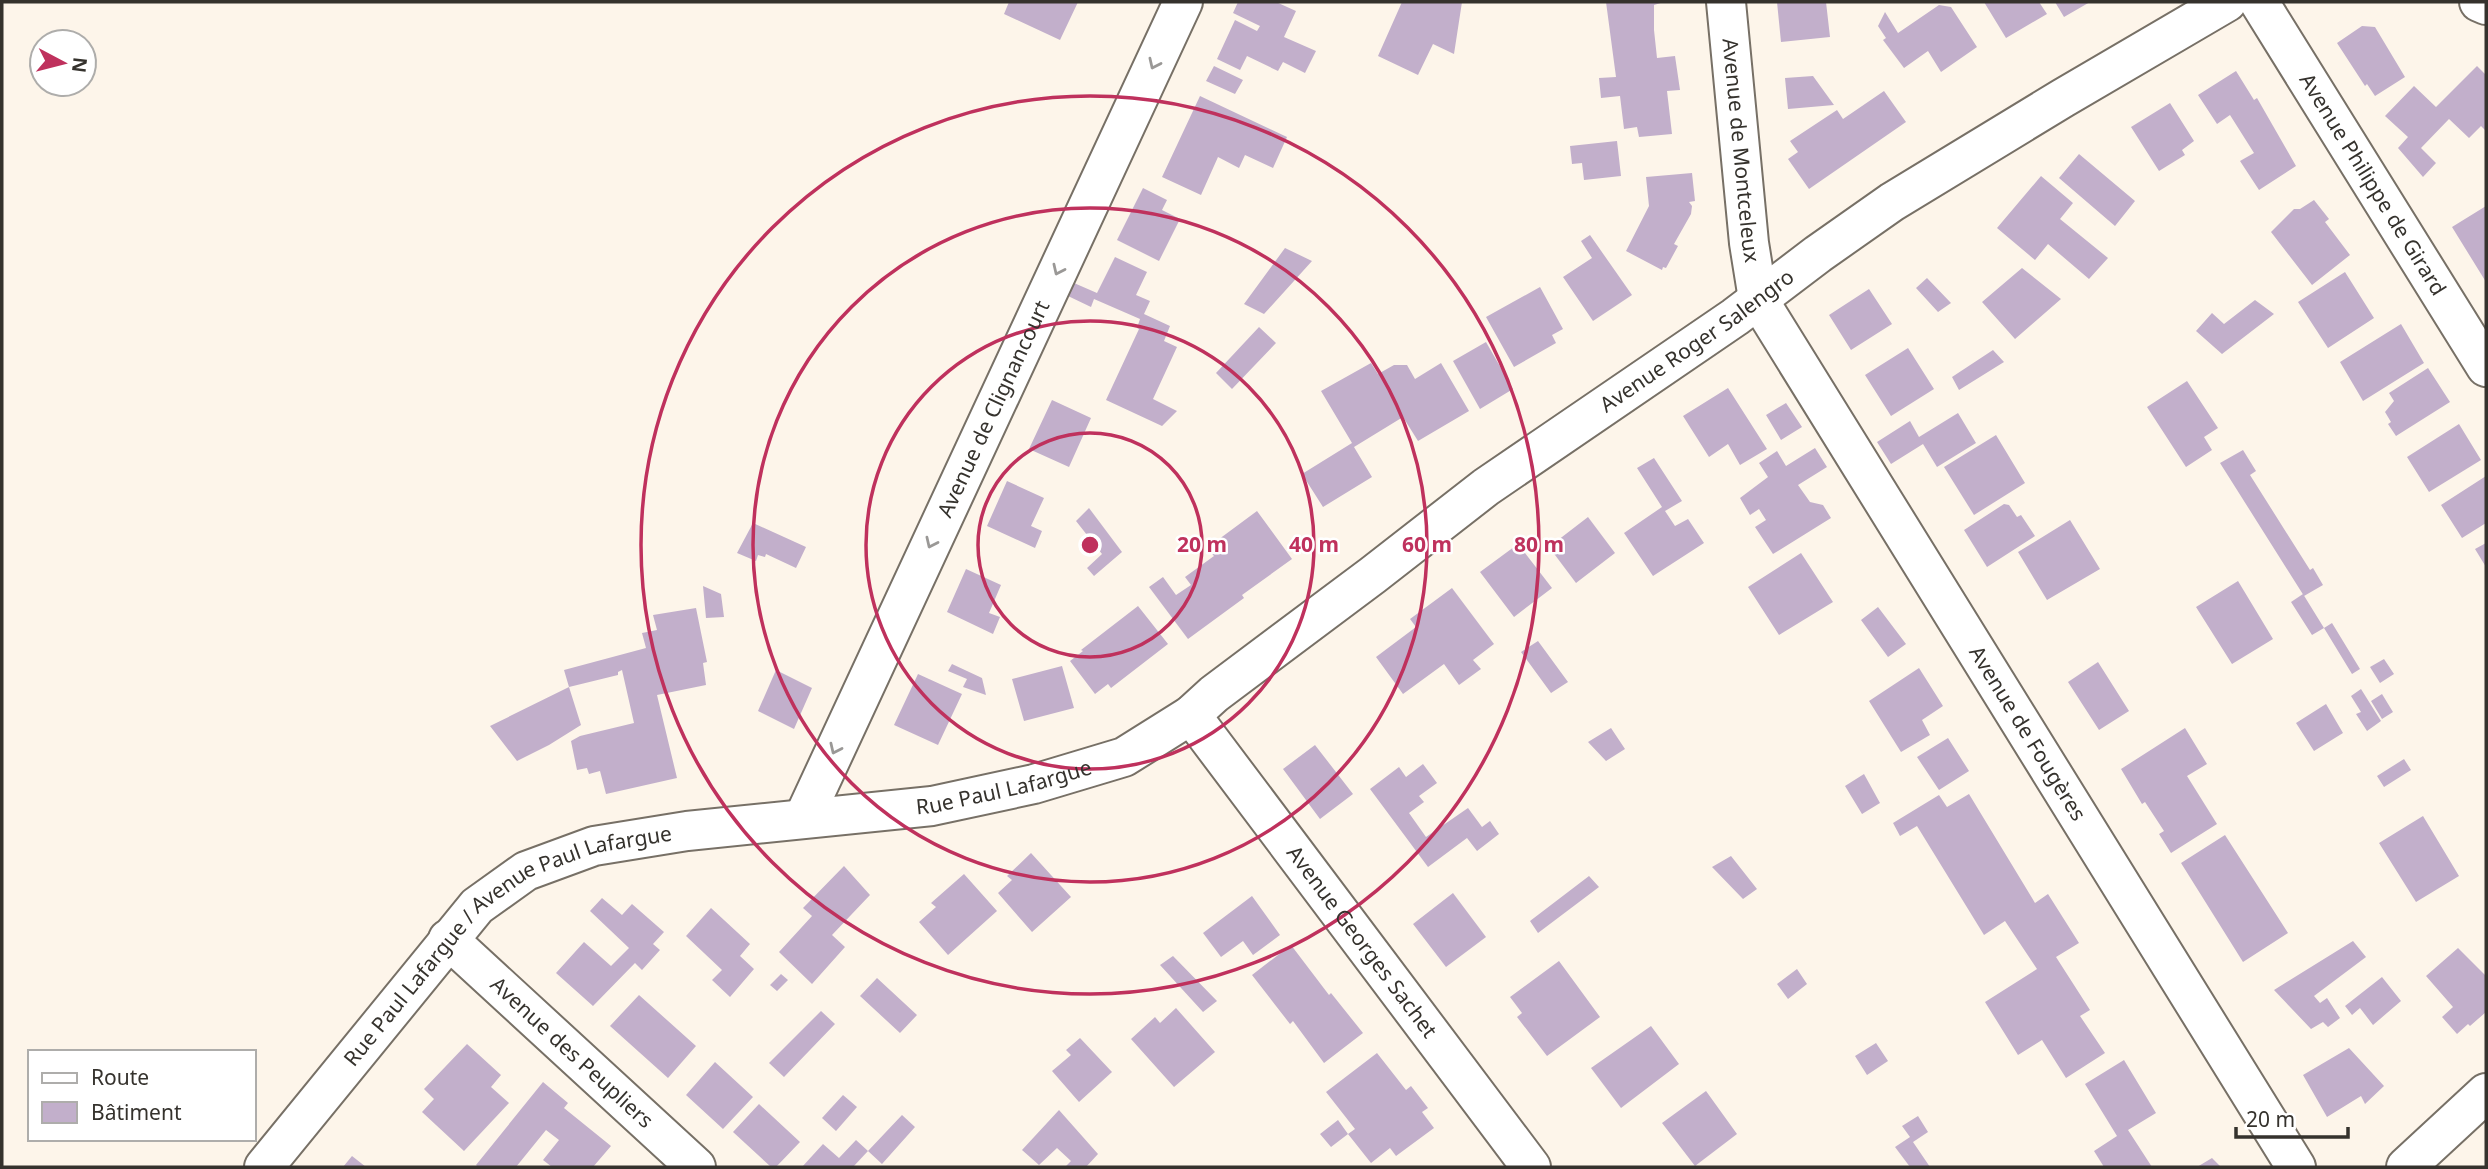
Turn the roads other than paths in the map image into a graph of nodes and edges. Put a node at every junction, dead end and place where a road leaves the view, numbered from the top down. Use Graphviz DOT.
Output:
graph roads {
  1 [pos="1183,2"];
  2 [pos="1726,2"];
  3 [pos="2227,2"];
  4 [pos="2259,2"];
  5 [pos="2479,2"];
  6 [pos="2486,5"];
  7 [pos="1758,299"];
  8 [pos="2486,367"];
  9 [pos="1191,715"];
  10 [pos="804,817"];
  11 [pos="448,939"];
  12 [pos="2486,1093"];
  13 [pos="264,1167"];
  14 [pos="696,1167"];
  15 [pos="1531,1167"];
  16 [pos="2296,1167"];
  17 [pos="2406,1167"];
  1 -- 10 [label="street, Avenue de Clignancourt, one-way"];
  2 -- 7 [label="street, Avenue de Montceleux"];
  3 -- 7 [label="street, Avenue Roger Salengro"];
  4 -- 8 [label="street, Avenue Philippe de Girard"];
  5 -- 6 [label="street"];
  7 -- 9 [label="street, Avenue Roger Salengro"];
  7 -- 16 [label="street, Avenue de Fougères"];
  9 -- 10 [label="street, Rue Paul Lafargue"];
  9 -- 15 [label="street, Avenue Georges Sachet"];
  10 -- 11 [label="street, Rue Paul Lafargue / Avenue Paul Lafargue"];
  11 -- 13 [label="street, Rue Paul Lafargue / Avenue Paul Lafargue"];
  11 -- 14 [label="street, Avenue des Peupliers"];
  12 -- 17 [label="street"];
}
